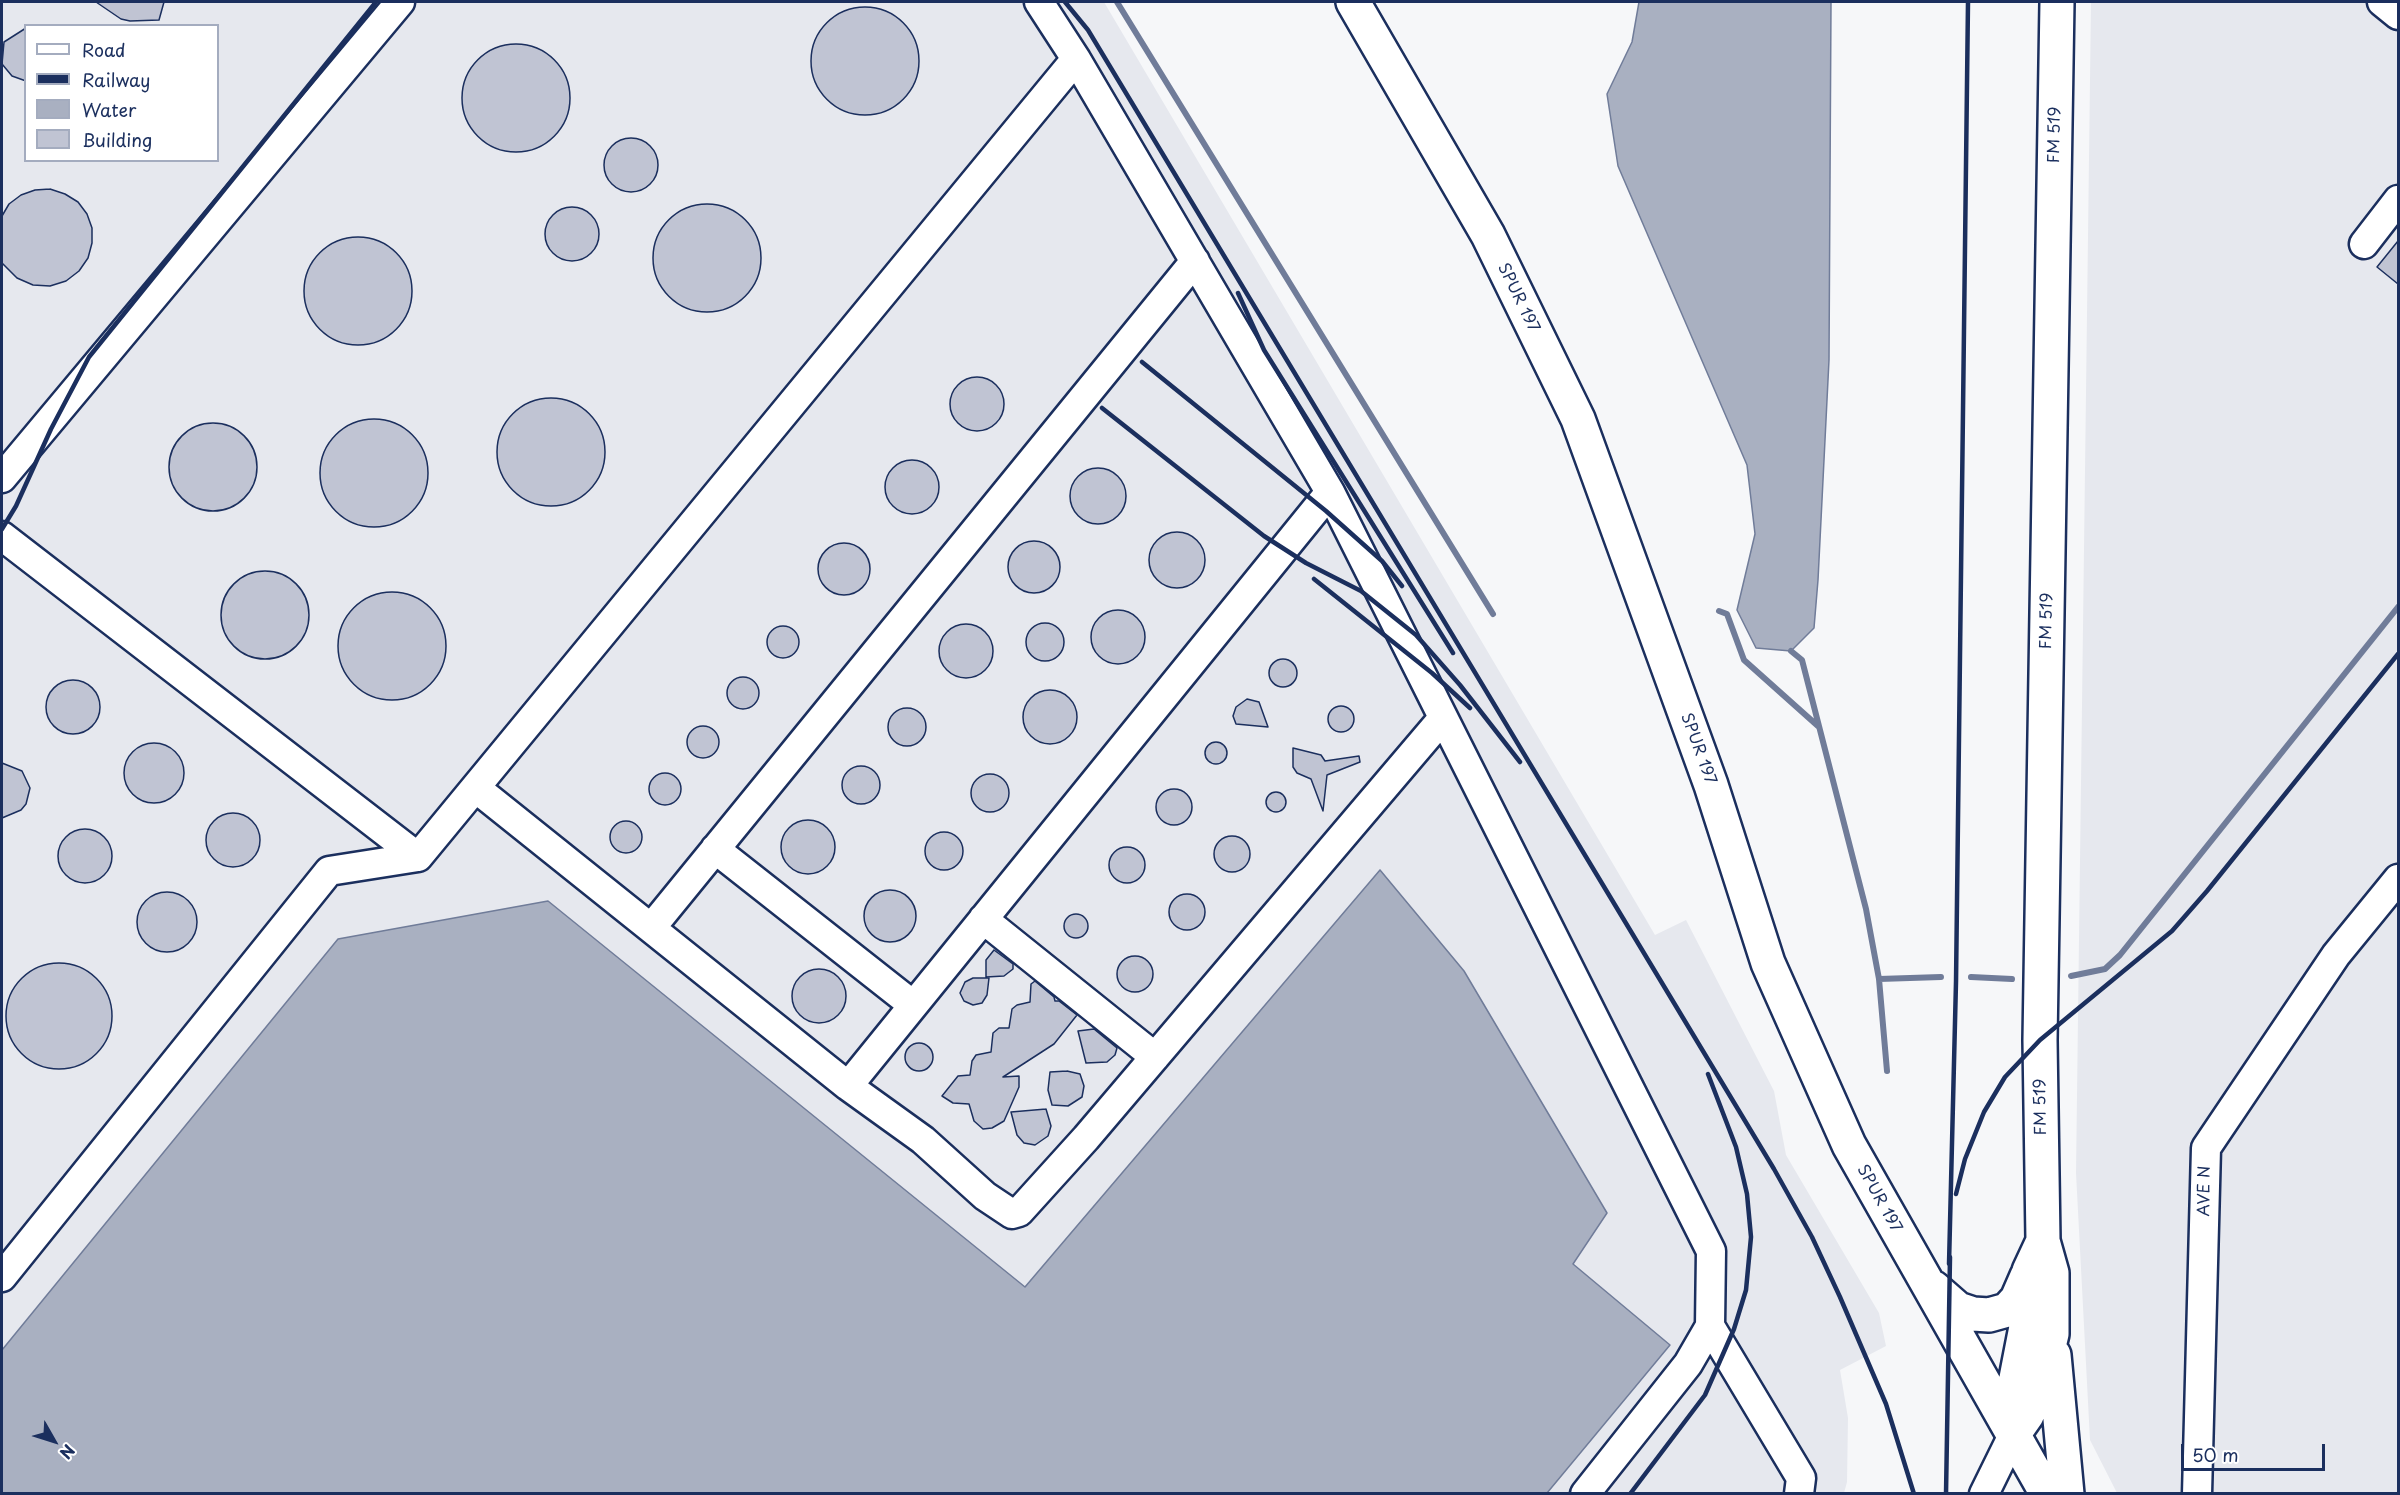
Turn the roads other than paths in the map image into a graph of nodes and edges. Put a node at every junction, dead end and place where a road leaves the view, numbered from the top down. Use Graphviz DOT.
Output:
graph roads {
  1 [pos="400,2"];
  2 [pos="1039,2"];
  3 [pos="1353,2"];
  4 [pos="2057,2"];
  5 [pos="2382,2"];
  6 [pos="2398,15"];
  7 [pos="1076,59"];
  8 [pos="2398,200"];
  9 [pos="2364,244"];
  10 [pos="1195,261"];
  11 [pos="2,478"];
  12 [pos="1330,492"];
  13 [pos="2,536"];
  14 [pos="1443,718"];
  15 [pos="477,789"];
  16 [pos="715,849"];
  17 [pos="418,857"];
  18 [pos="2398,879"];
  19 [pos="983,919"];
  20 [pos="651,928"];
  21 [pos="913,1005"];
  22 [pos="1155,1058"];
  23 [pos="848,1086"];
  24 [pos="2043,1241"];
  25 [pos="2029,1271"];
  26 [pos="2,1277"];
  27 [pos="1924,1280"];
  28 [pos="1710,1326"];
  29 [pos="2052,1334"];
  30 [pos="2013,1435"];
  31 [pos="1585,1494"];
  32 [pos="1799,1494"];
  33 [pos="1984,1494"];
  34 [pos="2048,1494"];
  35 [pos="2067,1494"];
  36 [pos="2197,1494"];
  1 -- 11 [label="street"];
  2 -- 7 [label="street"];
  3 -- 27 [label="main road, SPUR 197"];
  4 -- 24 [label="main road, FM 519 / FM 519"];
  5 -- 6 [label="street"];
  7 -- 10 [label="street"];
  7 -- 15 [label="street"];
  8 -- 9 [label="street"];
  10 -- 12 [label="street"];
  10 -- 16 [label="street"];
  12 -- 14 [label="street"];
  12 -- 19 [label="street"];
  13 -- 17 [label="street"];
  14 -- 22 [label="street"];
  14 -- 28 [label="street"];
  15 -- 17 [label="street"];
  15 -- 20 [label="street"];
  16 -- 20 [label="street"];
  16 -- 21 [label="street"];
  17 -- 26 [label="street"];
  18 -- 36 [label="street, AVE N"];
  19 -- 21 [label="street"];
  19 -- 22 [label="street"];
  20 -- 23 [label="street"];
  21 -- 23 [label="street"];
  22 -- 23 [label="street"];
  24 -- 25 [label="main road, FM 519 / FM 519"];
  24 -- 29 [label="main road, FM 519 / FM 519"];
  25 -- 27 [label="main road"];
  25 -- 30 [label="main road, FM 519 / FM 519"];
  27 -- 30 [label="main road, SPUR 197"];
  28 -- 31 [label="street"];
  28 -- 32 [label="street"];
  29 -- 30 [label="main road, FM 519 / FM 519"];
  29 -- 35 [label="main road"];
  30 -- 33 [label="street"];
  30 -- 34 [label="main road, SPUR 197"];
}
